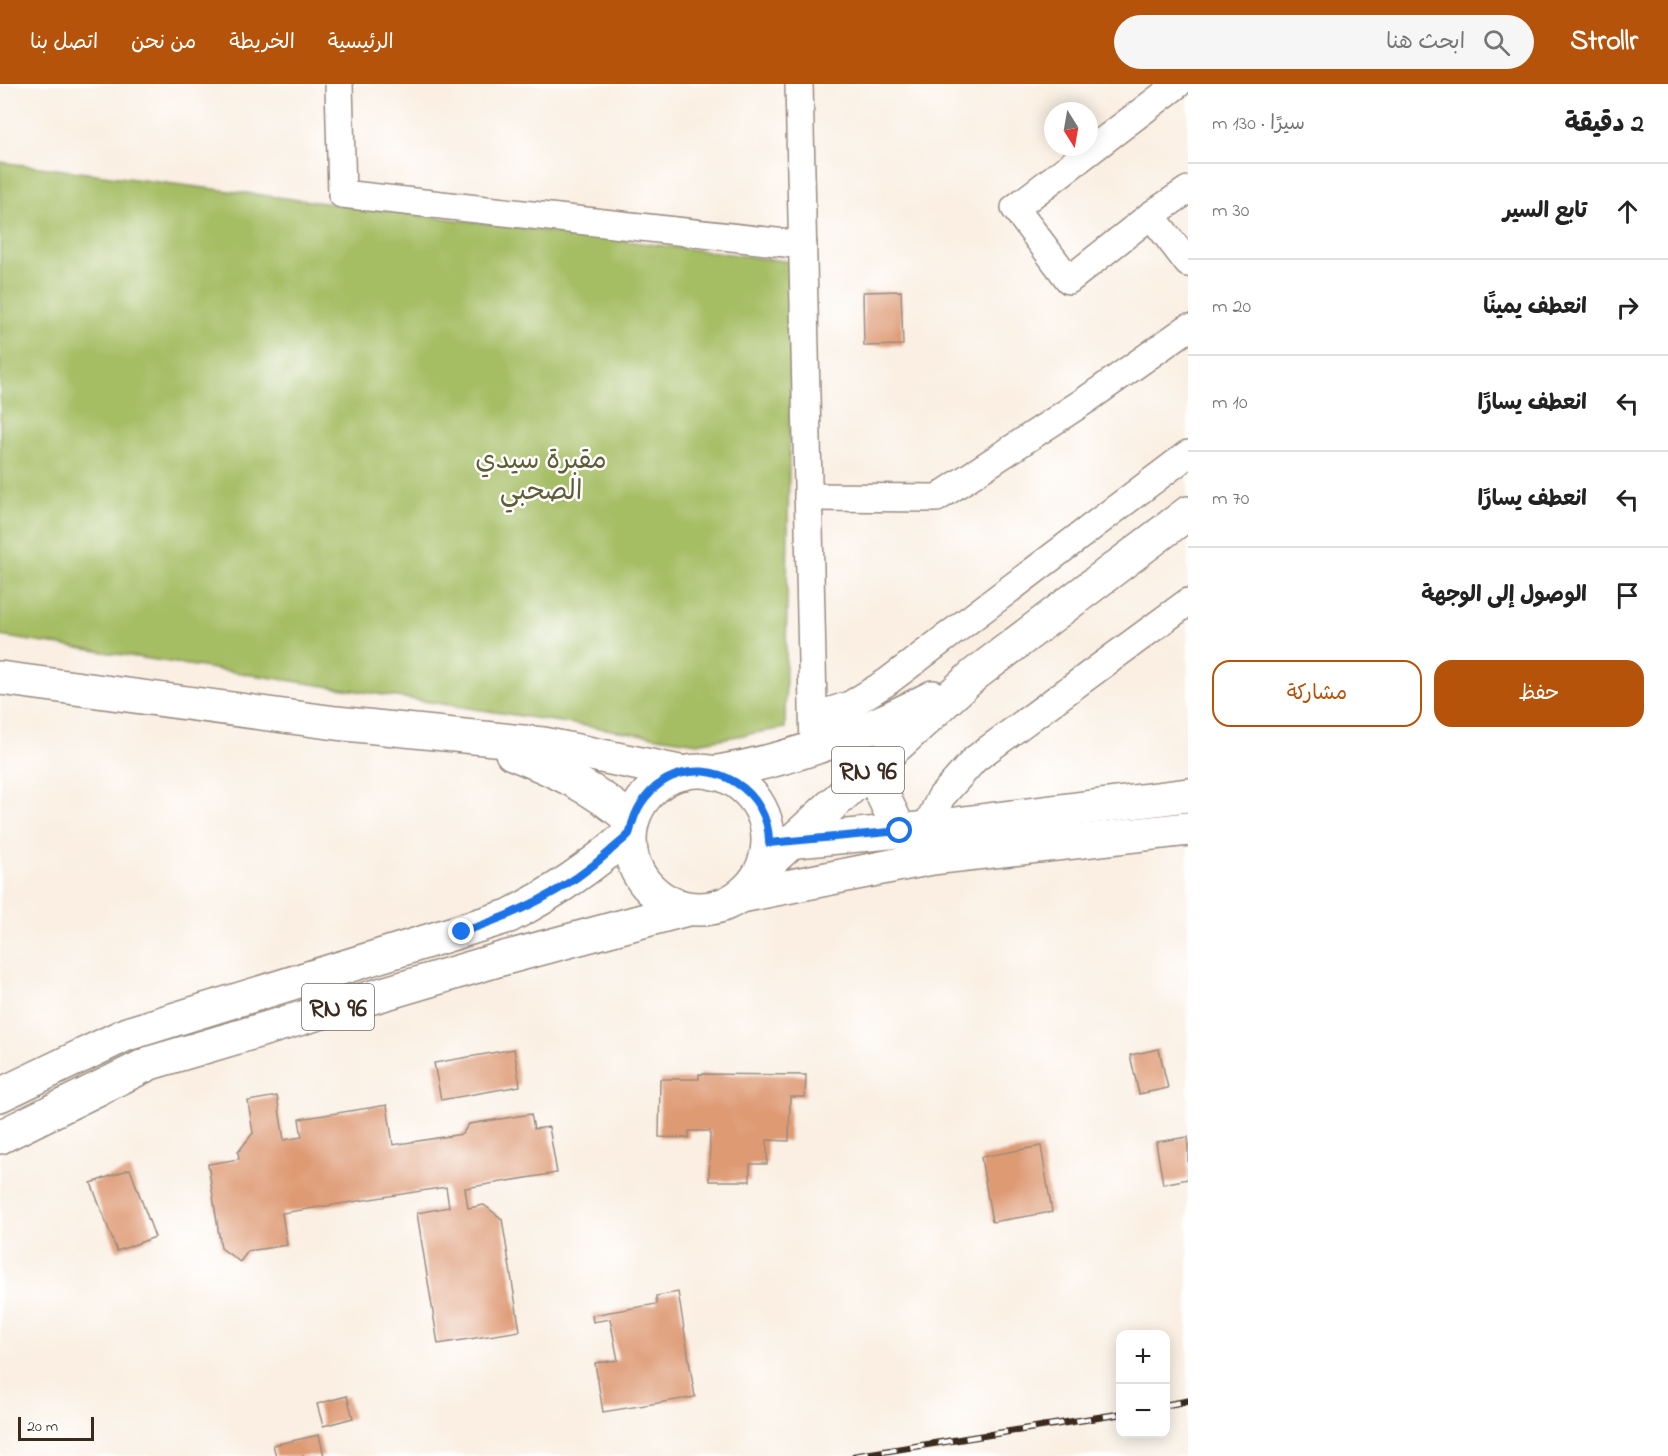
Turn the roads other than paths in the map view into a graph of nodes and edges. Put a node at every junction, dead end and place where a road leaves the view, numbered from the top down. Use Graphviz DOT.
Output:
graph roads {
  1 [pos="339,84"];
  2 [pos="799,84"];
  3 [pos="1179,84"];
  4 [pos="1188,94"];
  5 [pos="1188,190"];
  6 [pos="1151,215"];
  7 [pos="803,245"];
  8 [pos="1188,263"];
  9 [pos="1188,328"];
  10 [pos="1188,454"];
  11 [pos="808,497"];
  12 [pos="1188,513"];
  13 [pos="1188,602"];
  14 [pos="974,675"];
  15 [pos="0,678"];
  16 [pos="815,716"];
  17 [pos="471,737"];
  18 [pos="814,750"];
  19 [pos="870,769"];
  20 [pos="698,773"];
  21 [pos="1188,795"];
  22 [pos="631,827"];
  23 [pos="1188,829"];
  24 [pos="913,830"];
  25 [pos="774,851"];
  26 [pos="741,896"];
  27 [pos="687,909"];
  28 [pos="0,1095"];
  29 [pos="0,1137"];
  1 -- 7 [label="street"];
  2 -- 7 [label="street"];
  3 -- 4 [label="street"];
  3 -- 6 [label="street"];
  5 -- 6 [label="street"];
  6 -- 8 [label="street"];
  7 -- 11 [label="street"];
  9 -- 11 [label="street"];
  10 -- 16 [label="street"];
  11 -- 16 [label="street"];
  12 -- 14 [label="main road, RN 96"];
  13 -- 24 [label="street"];
  14 -- 18 [label="main road, RN 96"];
  14 -- 19 [label="main road, RN 96"];
  15 -- 17 [label="main road"];
  16 -- 18 [label="street"];
  17 -- 20 [label="main road"];
  17 -- 22 [label="main road"];
  18 -- 20 [label="main road, RN 96"];
  19 -- 24 [label="main road"];
  19 -- 25 [label="main road, RN 96"];
  20 -- 22 [label="main road"];
  20 -- 25 [label="main road"];
  21 -- 24 [label="main road"];
  22 -- 27 [label="main road"];
  22 -- 28 [label="main road, RN 96"];
  23 -- 26 [label="main road"];
  24 -- 25 [label="main road"];
  25 -- 26 [label="main road"];
  26 -- 27 [label="main road"];
  27 -- 29 [label="main road, RN 96"];
}
